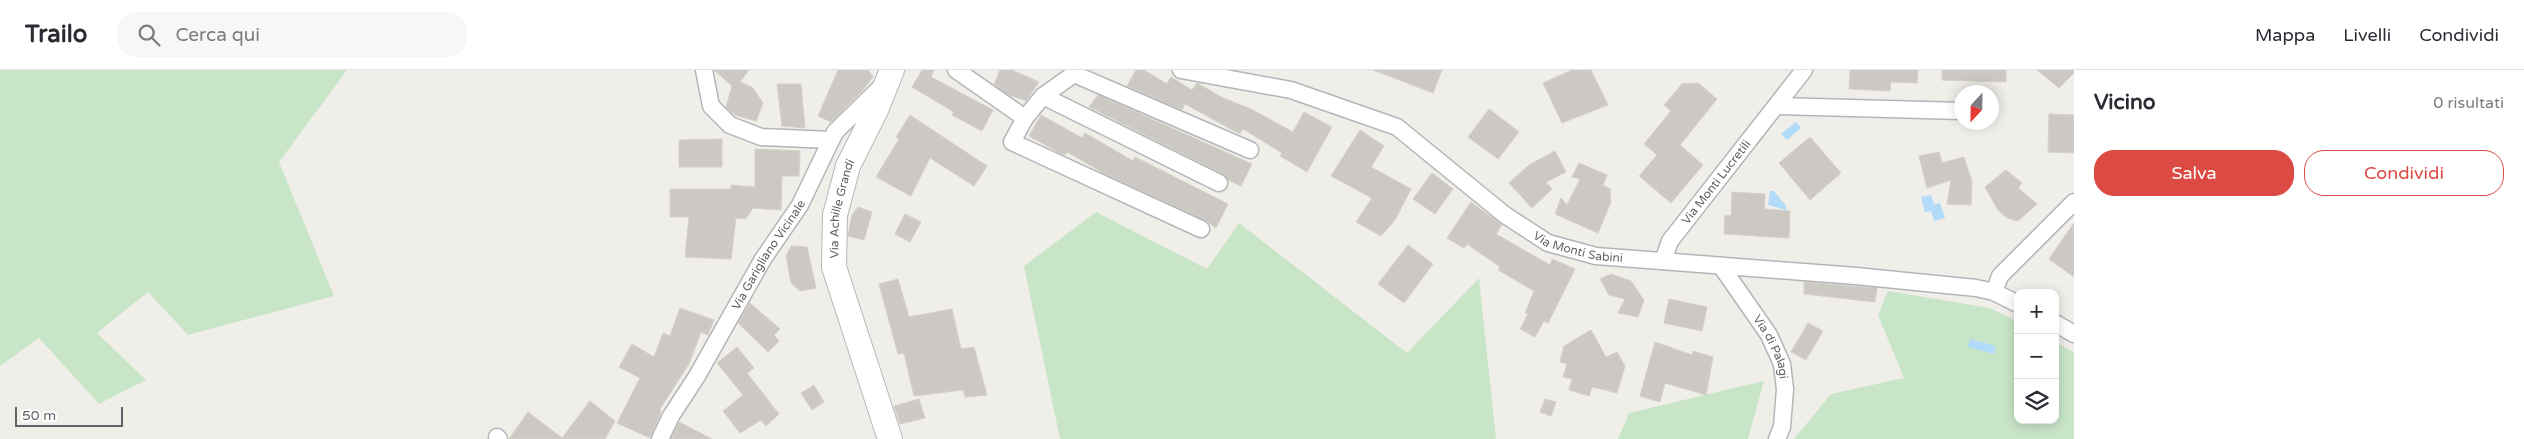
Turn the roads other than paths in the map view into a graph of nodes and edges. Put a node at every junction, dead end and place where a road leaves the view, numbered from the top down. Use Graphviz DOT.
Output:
graph roads {
  1 [pos="704,70"];
  2 [pos="956,70"];
  3 [pos="1181,70"];
  4 [pos="1804,70"];
  5 [pos="1075,72"];
  6 [pos="889,76"];
  7 [pos="1097,76"];
  8 [pos="1043,96"];
  9 [pos="1777,106"];
  10 [pos="1954,111"];
  11 [pos="1025,118"];
  12 [pos="831,140"];
  13 [pos="1250,150"];
  14 [pos="1219,183"];
  15 [pos="2074,202"];
  16 [pos="1201,229"];
  17 [pos="1663,261"];
  18 [pos="1722,266"];
  19 [pos="1994,292"];
  20 [pos="2014,302"];
  21 [pos="2059,325"];
  22 [pos="2074,334"];
  23 [pos="660,439"];
  24 [pos="890,439"];
  25 [pos="1777,439"];
  1 -- 12 [label="street"];
  2 -- 11 [label="street"];
  3 -- 17 [label="street, Via Monti Sabini"];
  4 -- 9 [label="street, Via Monti Lucretili"];
  5 -- 7 [label="street"];
  5 -- 8 [label="street"];
  6 -- 12 [label="street, Via Garigliano Vicinale"];
  6 -- 24 [label="main road, Via Achille Grandi"];
  7 -- 13 [label="street"];
  8 -- 11 [label="street"];
  8 -- 14 [label="street"];
  9 -- 10 [label="street"];
  9 -- 17 [label="street, Via Monti Lucretili"];
  11 -- 16 [label="street"];
  12 -- 23 [label="street, Via Garigliano Vicinale"];
  15 -- 19 [label="street"];
  17 -- 18 [label="street, Via Monti Sabini"];
  18 -- 19 [label="street, Via Monti Sabini"];
  18 -- 25 [label="street, Via di Palagi"];
  19 -- 20 [label="street, Via Monti Sabini"];
  21 -- 22 [label="street"];
}
